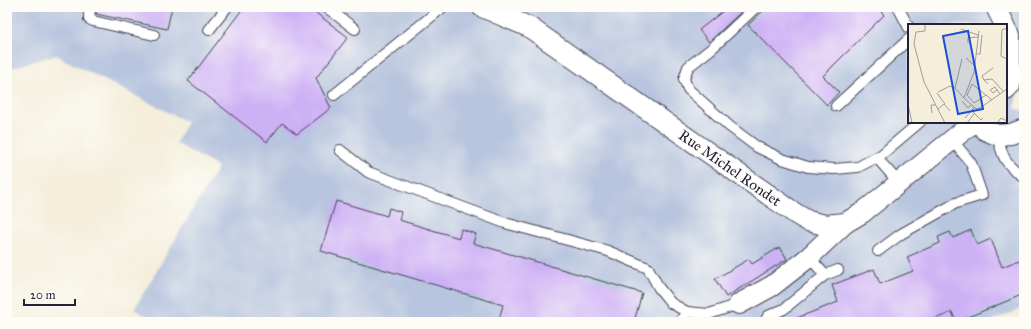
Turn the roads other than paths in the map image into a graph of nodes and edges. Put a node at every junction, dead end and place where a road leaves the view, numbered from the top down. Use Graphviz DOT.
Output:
graph roads {
  1 [pos="91,7"];
  2 [pos="227,7"];
  3 [pos="326,7"];
  4 [pos="443,7"];
  5 [pos="756,7"];
  6 [pos="898,7"];
  7 [pos="996,7"];
  8 [pos="489,8"];
  9 [pos="1004,24"];
  10 [pos="908,26"];
  11 [pos="355,29"];
  12 [pos="209,30"];
  13 [pos="1007,30"];
  14 [pos="154,35"];
  15 [pos="908,40"];
  16 [pos="1007,89"];
  17 [pos="334,95"];
  18 [pos="836,106"];
  19 [pos="919,123"];
  20 [pos="973,123"];
  21 [pos="980,123"];
  22 [pos="1024,129"];
  23 [pos="997,134"];
  24 [pos="952,140"];
  25 [pos="340,150"];
  26 [pos="877,158"];
  27 [pos="1024,177"];
  28 [pos="899,183"];
  29 [pos="845,223"];
  30 [pos="878,251"];
  31 [pos="809,257"];
  32 [pos="838,270"];
  33 [pos="825,274"];
  34 [pos="739,304"];
  35 [pos="687,312"];
  36 [pos="680,322"];
  37 [pos="765,322"];
  1 -- 14 [label="lane"];
  2 -- 12 [label="lane"];
  3 -- 11 [label="lane"];
  4 -- 17 [label="lane"];
  5 -- 26 [label="lane"];
  6 -- 10 [label="lane"];
  7 -- 9 [label="street"];
  8 -- 29 [label="street, Rue Michel Rondet"];
  13 -- 16 [label="street"];
  15 -- 18 [label="lane"];
  19 -- 26 [label="lane"];
  20 -- 24 [label="street, Rue Michel Rondet"];
  21 -- 23 [label="street"];
  22 -- 23 [label="street"];
  23 -- 27 [label="lane"];
  24 -- 28 [label="street, Rue Michel Rondet"];
  24 -- 30 [label="lane"];
  25 -- 35 [label="lane"];
  26 -- 28 [label="lane"];
  28 -- 29 [label="street, Rue Michel Rondet"];
  29 -- 31 [label="street"];
  31 -- 33 [label="lane"];
  31 -- 34 [label="street"];
  32 -- 33 [label="lane"];
  33 -- 37 [label="lane"];
  34 -- 35 [label="lane"];
  35 -- 36 [label="lane"];
}
